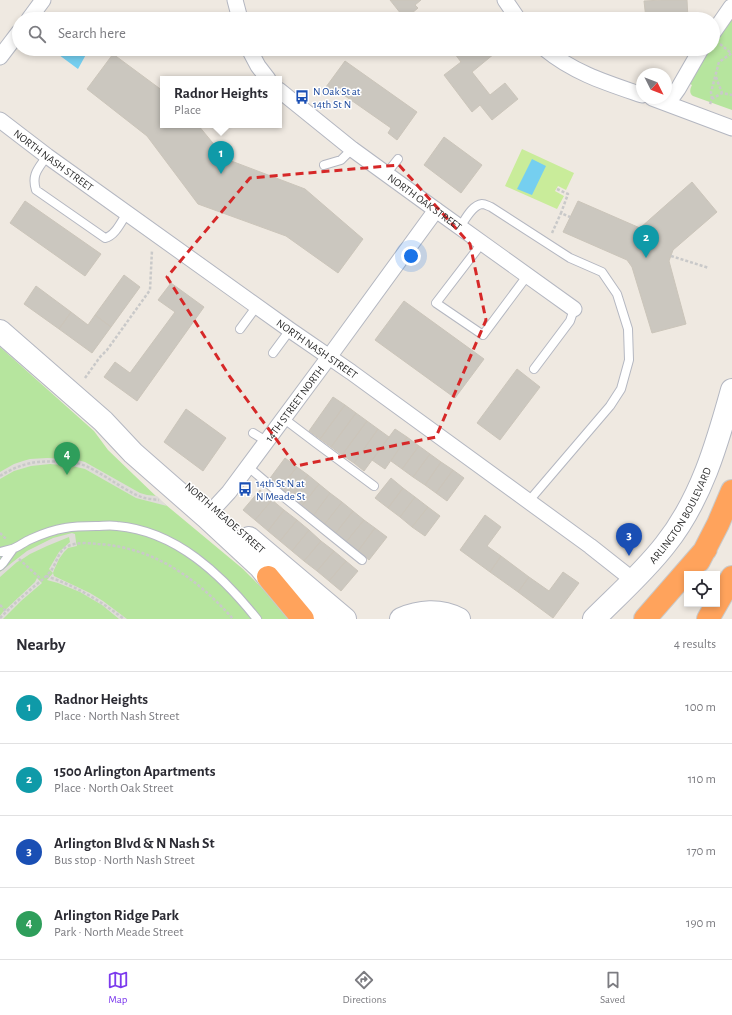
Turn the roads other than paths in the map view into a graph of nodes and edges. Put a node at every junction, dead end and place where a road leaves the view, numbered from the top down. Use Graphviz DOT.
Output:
graph roads {
  1 [pos="43,0"];
  2 [pos="235,0"];
  3 [pos="505,0"];
  4 [pos="731,7"];
  5 [pos="34,12"];
  6 [pos="238,12"];
  7 [pos="513,12"];
  8 [pos="720,23"];
  9 [pos="12,41"];
  10 [pos="253,56"];
  11 [pos="554,56"];
  12 [pos="697,56"];
  13 [pos="0,57"];
  14 [pos="266,76"];
  15 [pos="282,92"];
  16 [pos="636,93"];
  17 [pos="672,98"];
  18 [pos="668,104"];
  19 [pos="0,120"];
  20 [pos="732,128"];
  21 [pos="352,148"];
  22 [pos="47,156"];
  23 [pos="398,159"];
  24 [pos="324,165"];
  25 [pos="386,174"];
  26 [pos="436,210"];
  27 [pos="127,213"];
  28 [pos="460,227"];
  29 [pos="482,243"];
  30 [pos="527,276"];
  31 [pos="257,306"];
  32 [pos="574,309"];
  33 [pos="240,329"];
  34 [pos="290,330"];
  35 [pos="0,331"];
  36 [pos="273,353"];
  37 [pos="329,357"];
  38 [pos="534,369"];
  39 [pos="732,390"];
  40 [pos="283,418"];
  41 [pos="253,433"];
  42 [pos="266,441"];
  43 [pos="247,466"];
  44 [pos="374,486"];
  45 [pos="732,491"];
  46 [pos="528,502"];
  47 [pos="210,512"];
  48 [pos="13,549"];
  49 [pos="706,549"];
  50 [pos="0,552"];
  51 [pos="362,560"];
  52 [pos="0,566"];
  53 [pos="694,571"];
  54 [pos="268,577"];
  55 [pos="732,577"];
  56 [pos="633,580"];
  57 [pos="684,588"];
  58 [pos="257,619"];
  59 [pos="303,619"];
  60 [pos="317,619"];
  61 [pos="345,619"];
  62 [pos="401,619"];
  63 [pos="459,619"];
  64 [pos="594,619"];
  65 [pos="645,619"];
  66 [pos="665,619"];
  67 [pos="708,619"];
  1 -- 5 [label="street"];
  2 -- 6 [label="street"];
  3 -- 7 [label="street"];
  4 -- 8 [label="street"];
  9 -- 13 [label="street"];
  10 -- 14 [label="street"];
  11 -- 16 [label="street"];
  12 -- 17 [label="street"];
  15 -- 21 [label="street, NORTH OAK STREET"];
  18 -- 20 [label="street"];
  19 -- 22 [label="street, NORTH NASH STREET"];
  21 -- 24 [label="lane"];
  21 -- 25 [label="street, NORTH OAK STREET"];
  22 -- 27 [label="street, NORTH NASH STREET"];
  22 -- 27 [label="lane"];
  23 -- 25 [label="lane"];
  25 -- 26 [label="street, NORTH OAK STREET"];
  26 -- 28 [label="street, NORTH OAK STREET"];
  26 -- 37 [label="street, 14TH STREET NORTH"];
  27 -- 31 [label="street, NORTH NASH STREET"];
  28 -- 29 [label="street, NORTH OAK STREET"];
  28 -- 46 [label="lane"];
  29 -- 30 [label="street, NORTH OAK STREET"];
  29 -- 30 [label="lane"];
  30 -- 32 [label="street, NORTH OAK STREET"];
  31 -- 33 [label="lane"];
  31 -- 34 [label="street, NORTH NASH STREET"];
  32 -- 38 [label="lane"];
  34 -- 36 [label="lane"];
  34 -- 37 [label="street, NORTH NASH STREET"];
  35 -- 47 [label="street, NORTH MEADE STREET"];
  37 -- 40 [label="street, 14TH STREET NORTH"];
  37 -- 46 [label="street, NORTH NASH STREET"];
  39 -- 56 [label="street, ARLINGTON BOULEVARD"];
  40 -- 42 [label="street, 14TH STREET NORTH"];
  40 -- 44 [label="lane"];
  41 -- 42 [label="lane"];
  42 -- 43 [label="street, 14TH STREET NORTH"];
  43 -- 47 [label="street, 14TH STREET NORTH"];
  43 -- 51 [label="lane"];
  45 -- 49 [label="highway"];
  46 -- 56 [label="street, NORTH NASH STREET"];
  47 -- 54 [label="street, NORTH MEADE STREET"];
  47 -- 61 [label="street, NORTH MEADE STREET"];
  48 -- 50 [label="lane"];
  48 -- 52 [label="lane"];
  48 -- 58 [label="lane"];
  49 -- 53 [label="highway"];
  49 -- 65 [label="highway"];
  54 -- 59 [label="highway"];
  54 -- 60 [label="street, NORTH MEADE STREET"];
  55 -- 67 [label="highway"];
  56 -- 64 [label="street, ARLINGTON BOULEVARD"];
  57 -- 66 [label="highway"];
  62 -- 63 [label="street"];
}
